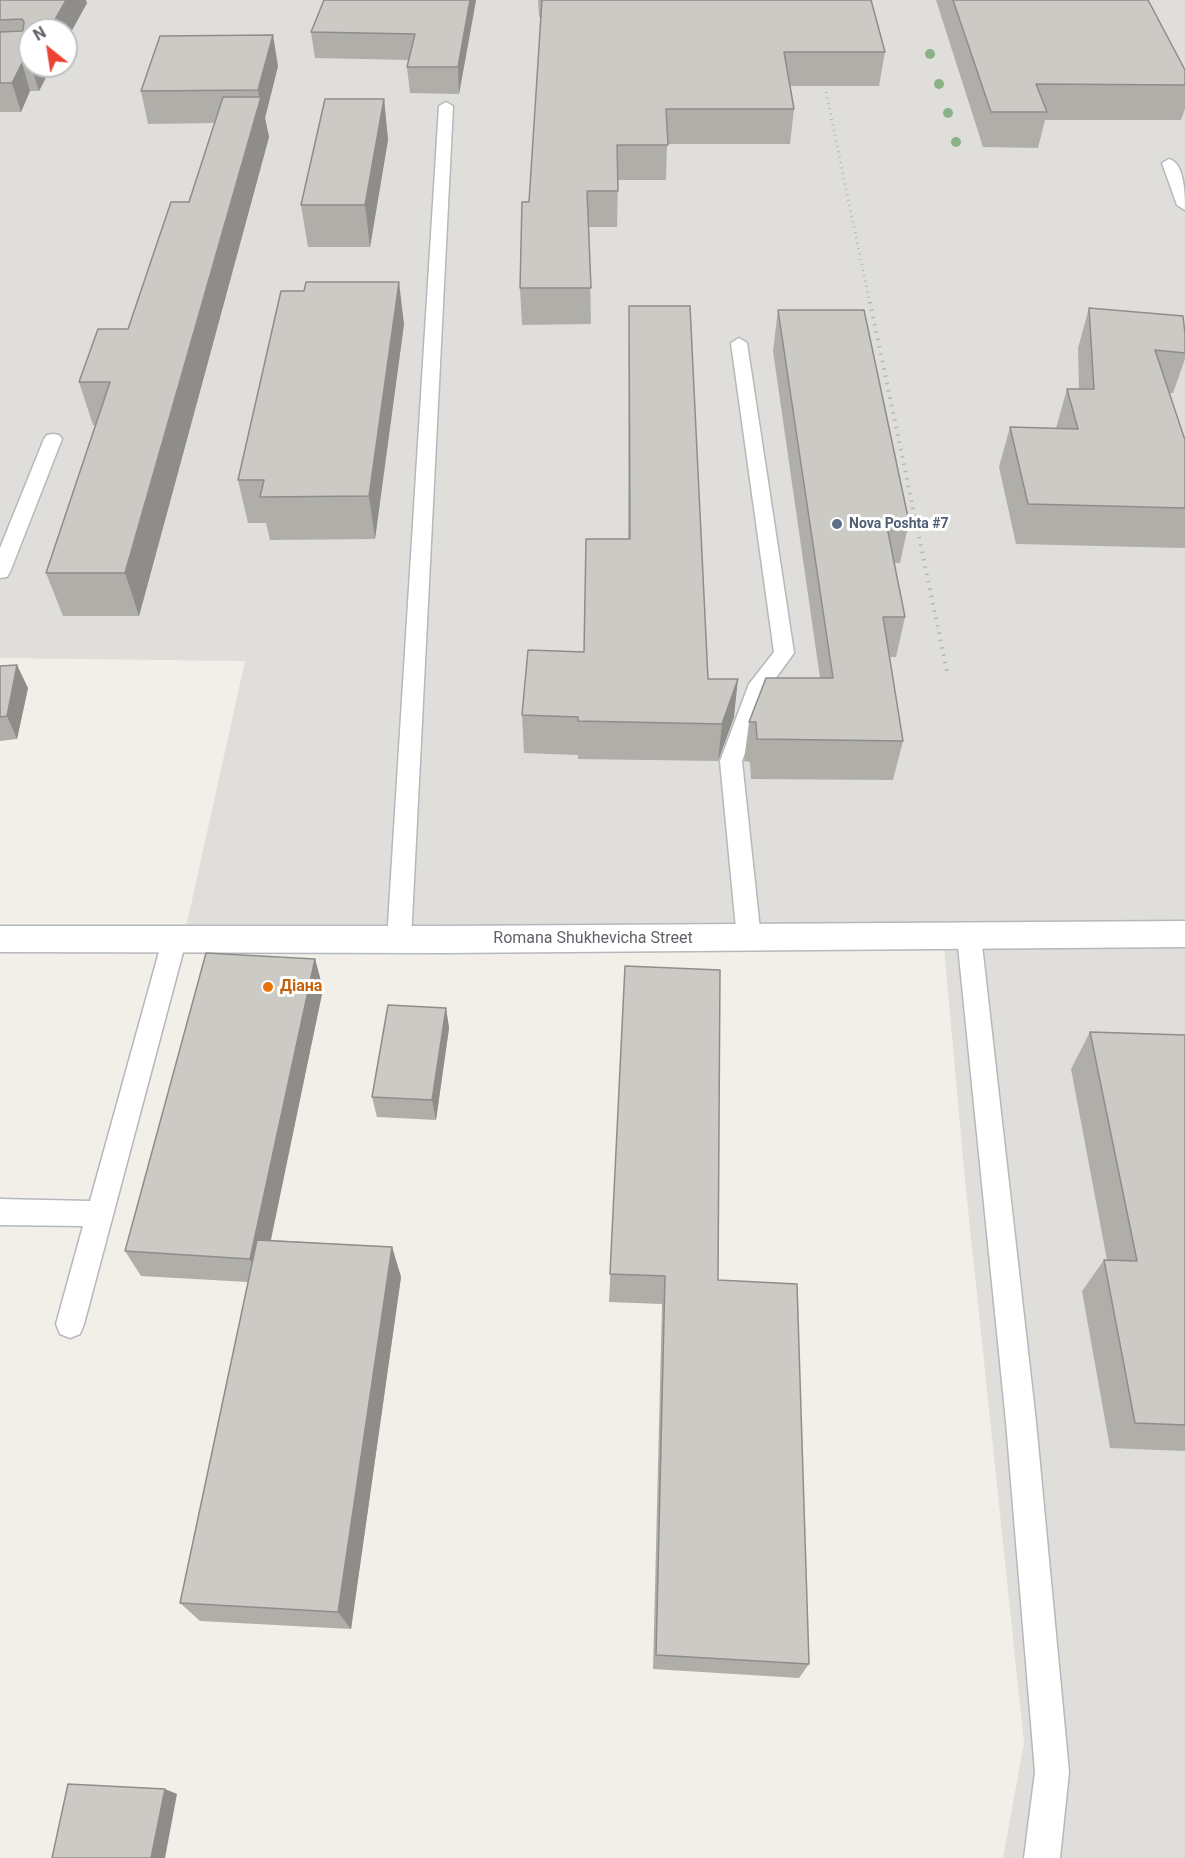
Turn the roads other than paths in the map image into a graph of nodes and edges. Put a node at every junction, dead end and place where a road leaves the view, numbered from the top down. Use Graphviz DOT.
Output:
graph roads {
  1 [pos="446,106"];
  2 [pos="1169,163"];
  3 [pos="1185,205"];
  4 [pos="740,343"];
  5 [pos="53,439"];
  6 [pos="0,572"];
  7 [pos="1185,934"];
  8 [pos="969,936"];
  9 [pos="0,939"];
  10 [pos="749,939"];
  11 [pos="399,940"];
  12 [pos="174,941"];
  13 [pos="0,1212"];
  14 [pos="99,1214"];
  15 [pos="70,1324"];
  16 [pos="1042,1858"];
  1 -- 11 [label="lane"];
  2 -- 3 [label="lane"];
  4 -- 10 [label="lane"];
  5 -- 6 [label="lane"];
  7 -- 8 [label="street, Romana Shukhevicha Street"];
  8 -- 10 [label="street, Romana Shukhevicha Street"];
  8 -- 16 [label="lane"];
  9 -- 12 [label="street, Romana Shukhevicha Street"];
  10 -- 11 [label="street, Romana Shukhevicha Street"];
  11 -- 12 [label="street, Romana Shukhevicha Street"];
  12 -- 14 [label="lane"];
  13 -- 14 [label="lane"];
  14 -- 15 [label="lane"];
}
